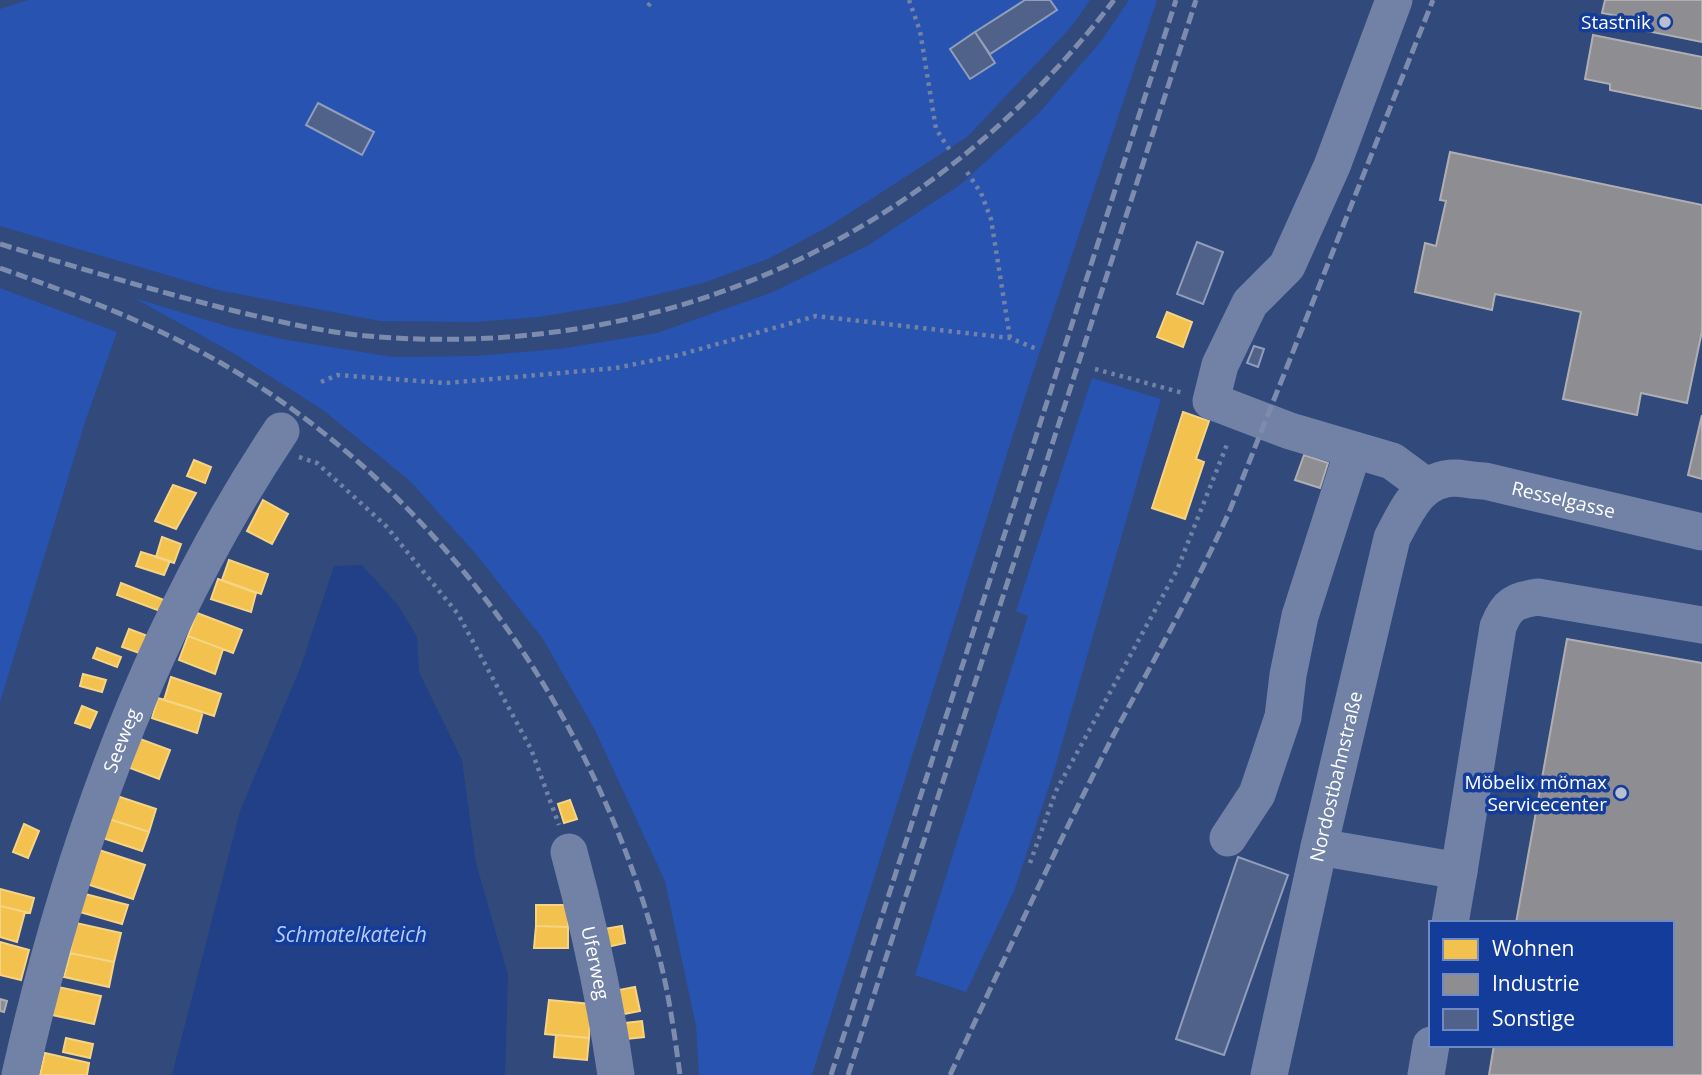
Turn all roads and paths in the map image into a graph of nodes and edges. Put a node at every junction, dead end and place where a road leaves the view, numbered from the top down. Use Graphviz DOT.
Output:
graph roads {
  1 [pos="653,0"];
  2 [pos="909,0"];
  3 [pos="1394,0"];
  4 [pos="648,6"];
  5 [pos="951,152"];
  6 [pos="967,172"];
  7 [pos="1010,338"];
  8 [pos="1039,350"];
  9 [pos="1095,369"];
  10 [pos="321,382"];
  11 [pos="1225,406"];
  12 [pos="275,439"];
  13 [pos="1353,451"];
  14 [pos="1426,486"];
  15 [pos="1702,532"];
  16 [pos="1702,625"];
  17 [pos="1228,838"];
  18 [pos="1319,847"];
  19 [pos="569,852"];
  20 [pos="1030,863"];
  21 [pos="1459,871"];
  22 [pos="1450,921"];
  23 [pos="1431,1047"];
  24 [pos="20,1075"];
  25 [pos="616,1075"];
  26 [pos="1269,1075"];
  27 [pos="1426,1075"];
  1 -- 4 [label="path"];
  2 -- 5 [label="path"];
  3 -- 11 [label="street"];
  6 -- 7 [label="path"];
  7 -- 8 [label="path"];
  7 -- 10 [label="path"];
  9 -- 11 [label="path"];
  11 -- 13 [label="street"];
  11 -- 20 [label="path"];
  12 -- 19 [label="path"];
  12 -- 24 [label="street, Seeweg"];
  13 -- 14 [label="street"];
  13 -- 17 [label="street"];
  14 -- 15 [label="street, Resselgasse"];
  14 -- 18 [label="street, Nordostbahnstraße"];
  16 -- 21 [label="street"];
  18 -- 21 [label="street"];
  18 -- 26 [label="street, Nordostbahnstraße"];
  19 -- 25 [label="street, Uferweg"];
  21 -- 22 [label="street"];
  23 -- 27 [label="street"];
}
